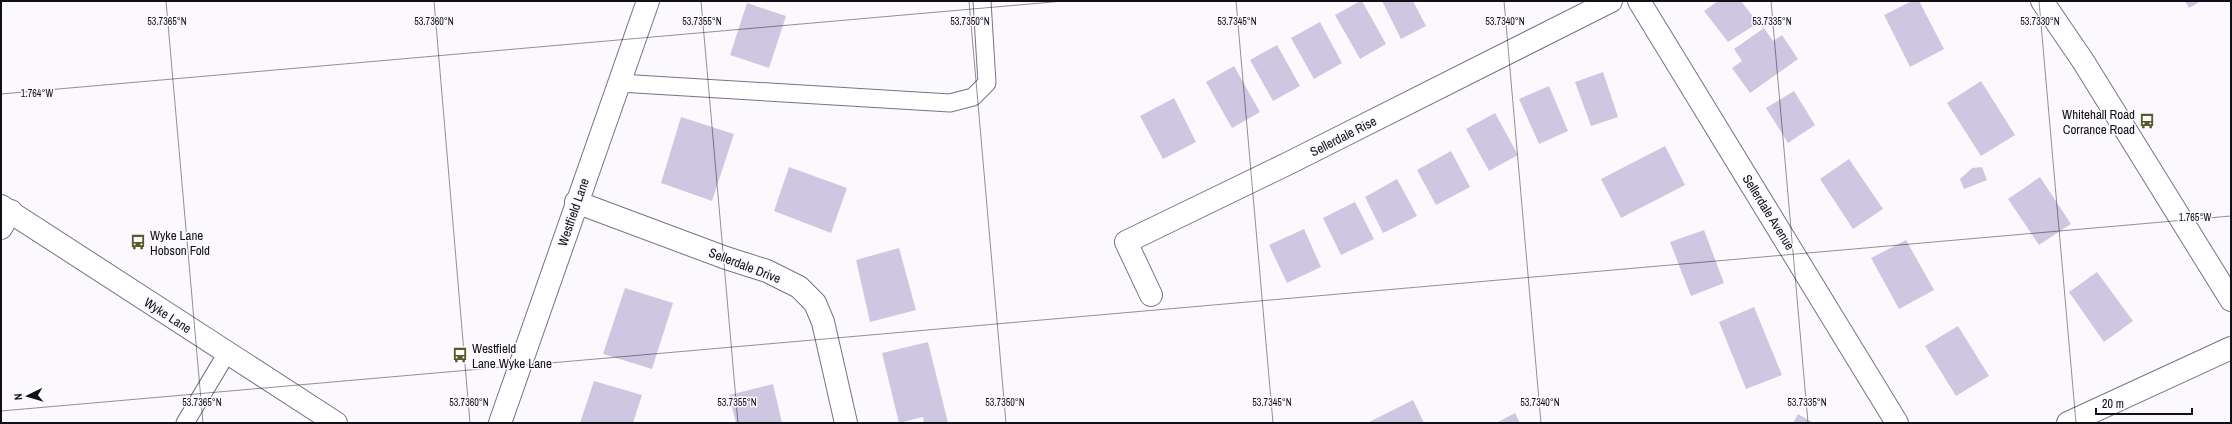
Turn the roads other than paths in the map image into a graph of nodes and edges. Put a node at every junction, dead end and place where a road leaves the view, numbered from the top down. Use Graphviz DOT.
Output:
graph roads {
  1 [pos="648,1"];
  2 [pos="982,1"];
  3 [pos="1611,1"];
  4 [pos="1639,1"];
  5 [pos="2042,1"];
  6 [pos="619,83"];
  7 [pos="576,202"];
  8 [pos="4,215"];
  9 [pos="1151,295"];
  10 [pos="2231,300"];
  11 [pos="2231,348"];
  12 [pos="227,353"];
  13 [pos="185,423"];
  14 [pos="336,423"];
  15 [pos="500,423"];
  16 [pos="846,423"];
  17 [pos="1897,423"];
  18 [pos="2068,423"];
  1 -- 6 [label="main road, Westfield Lane"];
  2 -- 6 [label="lane"];
  3 -- 9 [label="main road, Sellerdale Rise"];
  4 -- 17 [label="main road, Sellerdale Avenue"];
  5 -- 10 [label="main road"];
  6 -- 7 [label="main road, Westfield Lane"];
  7 -- 15 [label="main road, Westfield Lane"];
  7 -- 16 [label="main road, Sellerdale Drive"];
  8 -- 12 [label="main road, Wyke Lane"];
  11 -- 18 [label="main road"];
  12 -- 13 [label="lane"];
  12 -- 14 [label="main road, Wyke Lane"];
}
